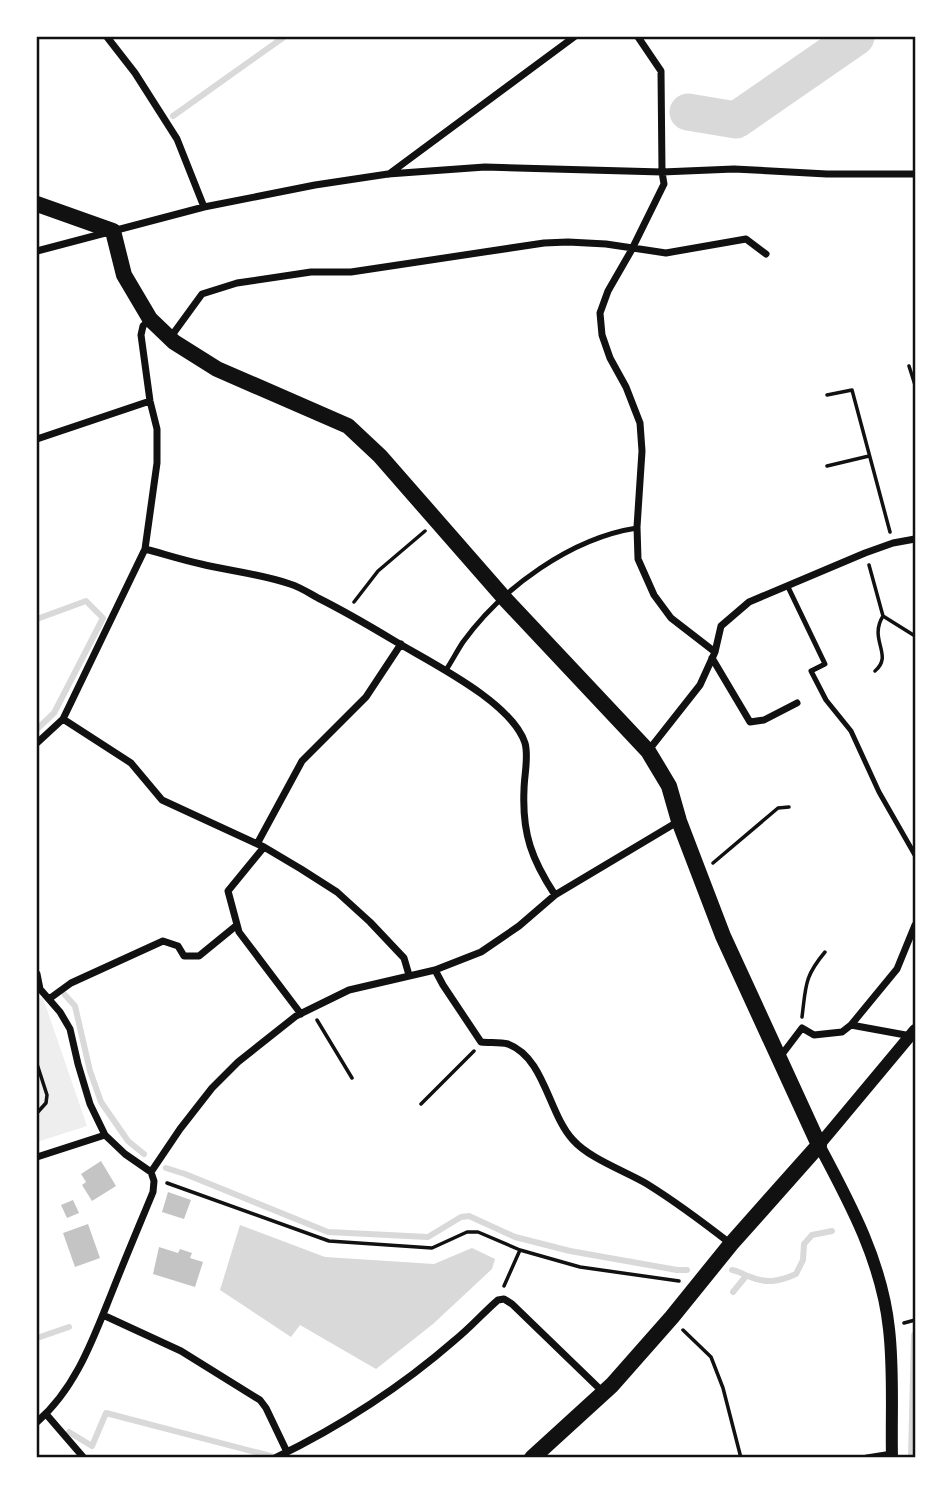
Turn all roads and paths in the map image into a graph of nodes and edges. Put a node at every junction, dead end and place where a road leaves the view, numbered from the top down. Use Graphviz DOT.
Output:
graph roads {
  1 [pos="107,37"];
  2 [pos="574,37"];
  3 [pos="638,37"];
  4 [pos="662,172"];
  5 [pos="388,174"];
  6 [pos="915,174"];
  7 [pos="37,204"];
  8 [pos="204,207"];
  9 [pos="113,231"];
  10 [pos="632,249"];
  11 [pos="37,251"];
  12 [pos="766,254"];
  13 [pos="150,319"];
  14 [pos="170,338"];
  15 [pos="909,366"];
  16 [pos="915,385"];
  17 [pos="827,395"];
  18 [pos="150,401"];
  19 [pos="37,439"];
  20 [pos="869,456"];
  21 [pos="827,466"];
  22 [pos="437,521"];
  23 [pos="637,528"];
  24 [pos="915,539"];
  25 [pos="893,543"];
  26 [pos="145,550"];
  27 [pos="865,553"];
  28 [pos="788,587"];
  29 [pos="503,597"];
  30 [pos="348,613"];
  31 [pos="883,617"];
  32 [pos="915,636"];
  33 [pos="401,644"];
  34 [pos="714,655"];
  35 [pos="446,670"];
  36 [pos="875,671"];
  37 [pos="797,703"];
  38 [pos="63,719"];
  39 [pos="37,744"];
  40 [pos="648,751"];
  41 [pos="789,807"];
  42 [pos="679,821"];
  43 [pos="260,846"];
  44 [pos="915,855"];
  45 [pos="700,875"];
  46 [pos="555,895"];
  47 [pos="237,925"];
  48 [pos="915,925"];
  49 [pos="825,952"];
  50 [pos="435,970"];
  51 [pos="37,974"];
  52 [pos="409,975"];
  53 [pos="49,999"];
  54 [pos="311,1008"];
  55 [pos="301,1014"];
  56 [pos="851,1025"];
  57 [pos="802,1028"];
  58 [pos="913,1033"];
  59 [pos="481,1042"];
  60 [pos="780,1058"];
  61 [pos="37,1063"];
  62 [pos="352,1078"];
  63 [pos="421,1104"];
  64 [pos="37,1113"];
  65 [pos="105,1135"];
  66 [pos="819,1145"];
  67 [pos="37,1157"];
  68 [pos="151,1172"];
  69 [pos="154,1181"];
  70 [pos="731,1244"];
  71 [pos="520,1250"];
  72 [pos="681,1281"];
  73 [pos="504,1299"];
  74 [pos="103,1315"];
  75 [pos="680,1327"];
  76 [pos="605,1393"];
  77 [pos="46,1414"];
  78 [pos="37,1422"];
  79 [pos="287,1452"];
  80 [pos="892,1456"];
  81 [pos="84,1458"];
  82 [pos="275,1458"];
  83 [pos="532,1458"];
  84 [pos="741,1458"];
  85 [pos="867,1458"];
  1 -- 8 [label="street"];
  2 -- 5 [label="street"];
  3 -- 4 [label="street"];
  4 -- 5 [label="street"];
  4 -- 6 [label="street"];
  4 -- 10 [label="street"];
  5 -- 8 [label="street"];
  7 -- 9 [label="main road"];
  8 -- 9 [label="street"];
  9 -- 11 [label="street"];
  9 -- 13 [label="main road"];
  10 -- 12 [label="street"];
  10 -- 14 [label="street"];
  10 -- 23 [label="street"];
  13 -- 14 [label="main road"];
  13 -- 18 [label="street"];
  14 -- 22 [label="main road"];
  15 -- 16 [label="path"];
  17 -- 20 [label="path"];
  18 -- 19 [label="street"];
  18 -- 26 [label="street"];
  20 -- 21 [label="path"];
  20 -- 25 [label="path"];
  22 -- 29 [label="main road"];
  22 -- 30 [label="path"];
  23 -- 29 [label="lane"];
  23 -- 34 [label="street"];
  24 -- 25 [label="street"];
  25 -- 27 [label="street"];
  26 -- 30 [label="street"];
  26 -- 38 [label="street"];
  27 -- 28 [label="street"];
  27 -- 31 [label="path"];
  28 -- 34 [label="street"];
  28 -- 44 [label="lane"];
  29 -- 35 [label="lane"];
  29 -- 40 [label="main road"];
  30 -- 33 [label="street"];
  31 -- 32 [label="path"];
  31 -- 36 [label="path"];
  33 -- 35 [label="street"];
  33 -- 43 [label="street"];
  34 -- 37 [label="street"];
  34 -- 40 [label="street"];
  35 -- 46 [label="street"];
  38 -- 39 [label="street"];
  38 -- 43 [label="street"];
  40 -- 42 [label="main road"];
  41 -- 45 [label="path"];
  42 -- 45 [label="main road"];
  42 -- 46 [label="street"];
  43 -- 47 [label="street"];
  43 -- 52 [label="street"];
  45 -- 60 [label="main road"];
  46 -- 50 [label="street"];
  47 -- 53 [label="street"];
  47 -- 55 [label="street"];
  48 -- 56 [label="street"];
  49 -- 57 [label="path"];
  50 -- 52 [label="street"];
  50 -- 59 [label="street"];
  51 -- 53 [label="street"];
  52 -- 54 [label="street"];
  53 -- 65 [label="street"];
  54 -- 55 [label="street"];
  54 -- 62 [label="path"];
  55 -- 68 [label="street"];
  56 -- 57 [label="street"];
  56 -- 58 [label="street"];
  57 -- 60 [label="street"];
  58 -- 66 [label="street"];
  59 -- 63 [label="path"];
  59 -- 70 [label="street"];
  60 -- 66 [label="main road"];
  61 -- 64 [label="path"];
  65 -- 67 [label="street"];
  65 -- 68 [label="street"];
  66 -- 70 [label="main road"];
  66 -- 80 [label="street"];
  68 -- 69 [label="street"];
  69 -- 71 [label="path"];
  69 -- 74 [label="street"];
  70 -- 76 [label="main road"];
  71 -- 72 [label="path"];
  71 -- 73 [label="path"];
  73 -- 76 [label="street"];
  73 -- 79 [label="street"];
  74 -- 77 [label="street"];
  74 -- 79 [label="street"];
  75 -- 84 [label="path"];
  76 -- 83 [label="main road"];
  77 -- 78 [label="street"];
  77 -- 81 [label="street"];
  79 -- 82 [label="street"];
  80 -- 85 [label="street"];
}
